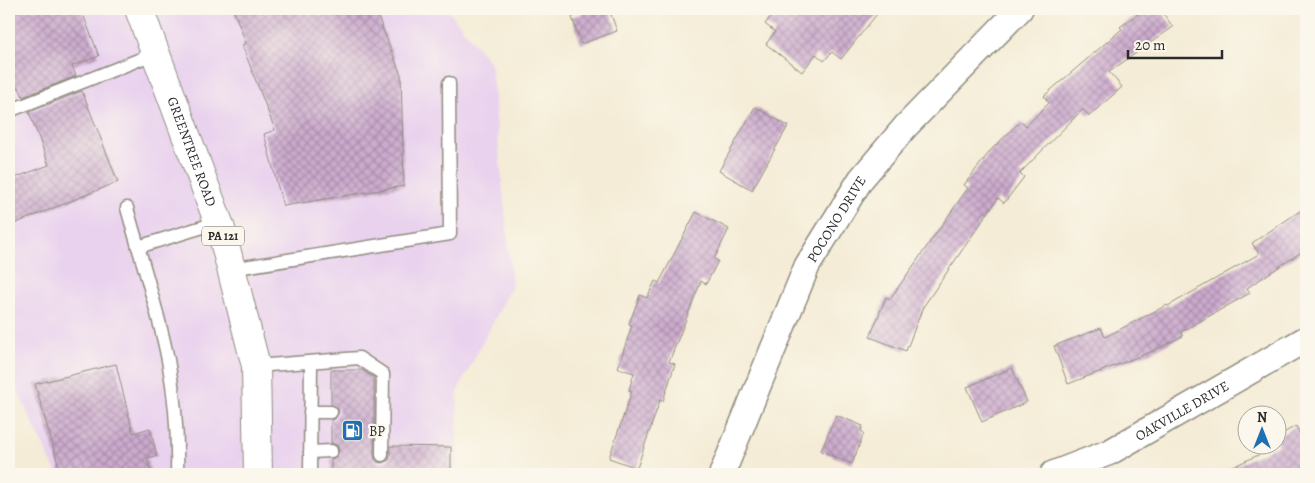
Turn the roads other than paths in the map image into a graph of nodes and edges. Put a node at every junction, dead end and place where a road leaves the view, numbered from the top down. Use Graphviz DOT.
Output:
graph roads {
  1 [pos="139,9"];
  2 [pos="1020,9"];
  3 [pos="156,53"];
  4 [pos="449,83"];
  5 [pos="9,111"];
  6 [pos="127,208"];
  7 [pos="219,222"];
  8 [pos="138,247"];
  9 [pos="232,269"];
  10 [pos="1306,339"];
  11 [pos="311,362"];
  12 [pos="256,366"];
  13 [pos="310,412"];
  14 [pos="331,412"];
  15 [pos="331,451"];
  16 [pos="310,452"];
  17 [pos="379,452"];
  18 [pos="177,474"];
  19 [pos="258,474"];
  20 [pos="310,474"];
  21 [pos="722,474"];
  22 [pos="1053,474"];
  1 -- 3 [label="main road, GREENTREE ROAD / PA 121"];
  2 -- 21 [label="street, POCONO DRIVE"];
  3 -- 5 [label="lane"];
  3 -- 7 [label="main road, GREENTREE ROAD / PA 121"];
  4 -- 9 [label="lane"];
  6 -- 8 [label="lane"];
  7 -- 8 [label="lane"];
  7 -- 9 [label="main road, GREENTREE ROAD / PA 121"];
  8 -- 18 [label="lane"];
  9 -- 12 [label="main road, GREENTREE ROAD / PA 121"];
  10 -- 22 [label="street, OAKVILLE DRIVE"];
  11 -- 12 [label="lane"];
  11 -- 13 [label="lane"];
  11 -- 17 [label="lane"];
  12 -- 19 [label="main road, GREENTREE ROAD / PA 121"];
  13 -- 14 [label="lane"];
  13 -- 16 [label="lane"];
  15 -- 16 [label="lane"];
  16 -- 20 [label="lane"];
}
